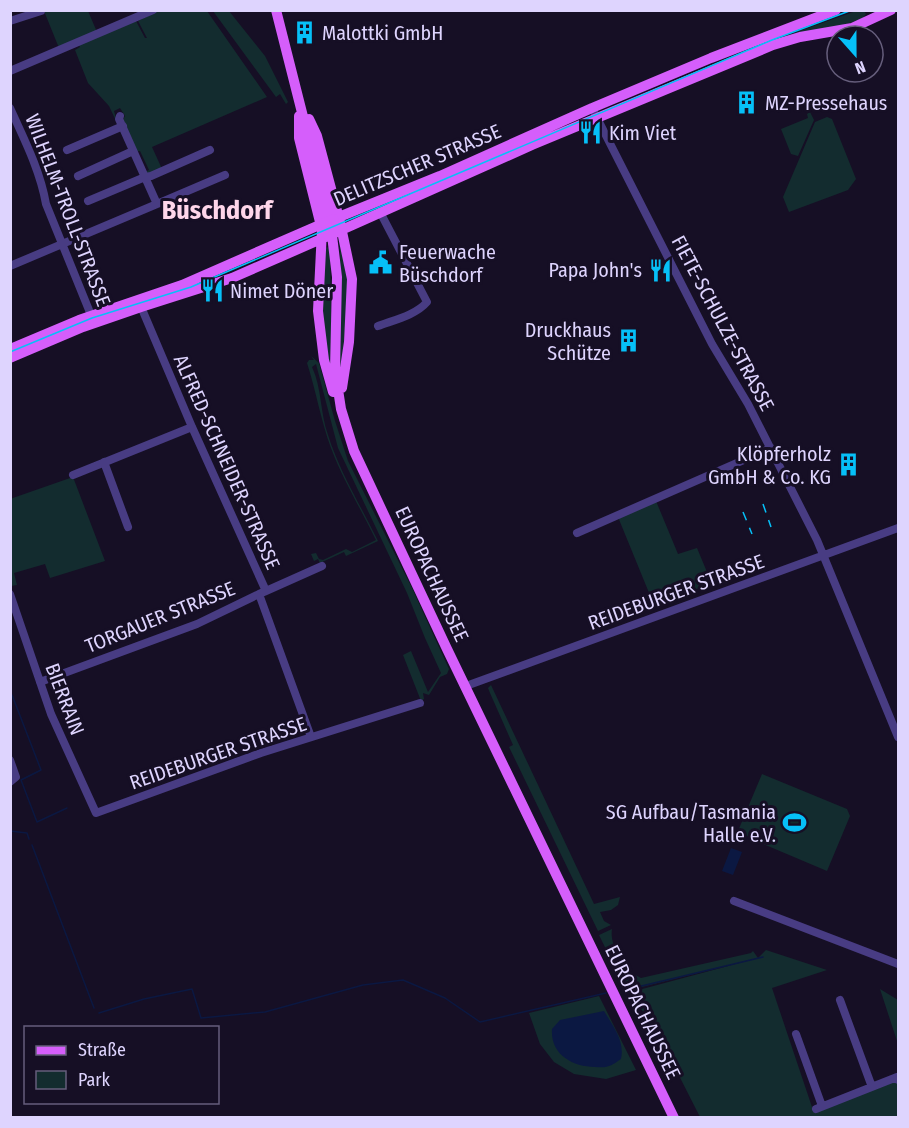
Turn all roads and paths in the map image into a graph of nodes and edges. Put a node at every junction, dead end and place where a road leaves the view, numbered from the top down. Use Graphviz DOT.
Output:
graph roads {
  1 [pos="153,10"];
  2 [pos="276,10"];
  3 [pos="836,10"];
  4 [pos="868,10"];
  5 [pos="891,10"];
  6 [pos="41,11"];
  7 [pos="10,21"];
  8 [pos="864,23"];
  9 [pos="10,71"];
  10 [pos="299,104"];
  11 [pos="10,108"];
  12 [pos="594,113"];
  13 [pos="120,116"];
  14 [pos="123,126"];
  15 [pos="67,150"];
  16 [pos="210,150"];
  17 [pos="133,151"];
  18 [pos="225,175"];
  19 [pos="78,176"];
  20 [pos="145,177"];
  21 [pos="88,201"];
  22 [pos="157,204"];
  23 [pos="380,212"];
  24 [pos="329,221"];
  25 [pos="332,234"];
  26 [pos="63,244"];
  27 [pos="297,249"];
  28 [pos="320,259"];
  29 [pos="10,266"];
  30 [pos="139,303"];
  31 [pos="93,319"];
  32 [pos="378,326"];
  33 [pos="10,349"];
  34 [pos="10,358"];
  35 [pos="341,409"];
  36 [pos="192,428"];
  37 [pos="771,448"];
  38 [pos="104,462"];
  39 [pos="73,475"];
  40 [pos="128,527"];
  41 [pos="898,528"];
  42 [pos="577,533"];
  43 [pos="823,555"];
  44 [pos="322,566"];
  45 [pos="262,592"];
  46 [pos="10,594"];
  47 [pos="40,682"];
  48 [pos="466,686"];
  49 [pos="420,703"];
  50 [pos="311,737"];
  51 [pos="898,737"];
  52 [pos="10,760"];
  53 [pos="10,782"];
  54 [pos="96,813"];
  55 [pos="734,901"];
  56 [pos="898,964"];
  57 [pos="840,1000"];
  58 [pos="796,1034"];
  59 [pos="898,1080"];
  60 [pos="872,1087"];
  61 [pos="674,1118"];
  1 -- 9 [label="street"];
  2 -- 10 [label="main road, EUROPACHAUSSEE"];
  3 -- 12 [label="main road, DELITZSCHER STRASSE"];
  4 -- 8 [label="main road"];
  5 -- 8 [label="main road, DELITZSCHER STRASSE"];
  6 -- 7 [label="street"];
  8 -- 12 [label="main road, DELITZSCHER STRASSE"];
  10 -- 24 [label="main road"];
  10 -- 24 [label="main road"];
  10 -- 35 [label="main road, EUROPACHAUSSEE"];
  11 -- 26 [label="street, WILHELM-TROLL-STRASSE"];
  12 -- 23 [label="main road, DELITZSCHER STRASSE"];
  12 -- 24 [label="main road, DELITZSCHER STRASSE"];
  12 -- 37 [label="street, FIETE-SCHULZE-STRASSE"];
  13 -- 14 [label="street"];
  14 -- 15 [label="street"];
  14 -- 17 [label="street"];
  16 -- 20 [label="street"];
  17 -- 19 [label="street"];
  17 -- 20 [label="street"];
  18 -- 22 [label="street"];
  20 -- 21 [label="street"];
  20 -- 22 [label="street"];
  22 -- 26 [label="street"];
  23 -- 25 [label="main road, DELITZSCHER STRASSE"];
  23 -- 32 [label="street, DELITZSCHER STRASSE"];
  24 -- 25 [label="main road"];
  24 -- 25 [label="main road"];
  24 -- 30 [label="main road, DELITZSCHER STRASSE"];
  25 -- 27 [label="main road, DELITZSCHER STRASSE"];
  25 -- 28 [label="main road"];
  25 -- 35 [label="main road"];
  26 -- 29 [label="street"];
  26 -- 31 [label="street, WILHELM-TROLL-STRASSE"];
  27 -- 28 [label="main road"];
  27 -- 30 [label="main road, DELITZSCHER STRASSE"];
  28 -- 35 [label="main road"];
  30 -- 31 [label="main road, DELITZSCHER STRASSE"];
  30 -- 36 [label="street, ALFRED-SCHNEIDER-STRASSE"];
  31 -- 33 [label="main road, DELITZSCHER STRASSE"];
  31 -- 34 [label="main road, DELITZSCHER STRASSE"];
  35 -- 48 [label="main road, EUROPACHAUSSEE"];
  36 -- 38 [label="street"];
  36 -- 45 [label="street, ALFRED-SCHNEIDER-STRASSE"];
  37 -- 42 [label="street"];
  37 -- 43 [label="street, FIETE-SCHULZE-STRASSE"];
  38 -- 39 [label="street"];
  38 -- 40 [label="street"];
  41 -- 43 [label="street, REIDEBURGER STRASSE"];
  43 -- 48 [label="street, REIDEBURGER STRASSE"];
  43 -- 51 [label="street, FIETE-SCHULZE-STRASSE"];
  44 -- 45 [label="street, TORGAUER STRASSE"];
  45 -- 47 [label="street, TORGAUER STRASSE"];
  45 -- 50 [label="street, ALFRED-SCHNEIDER-STRASSE"];
  46 -- 47 [label="street, BIERRAIN"];
  47 -- 54 [label="street, BIERRAIN"];
  48 -- 61 [label="main road, EUROPACHAUSSEE"];
  49 -- 50 [label="street, REIDEBURGER STRASSE"];
  50 -- 54 [label="street, REIDEBURGER STRASSE"];
  52 -- 53 [label="street"];
  55 -- 56 [label="street"];
  57 -- 60 [label="street"];
  58 -- 60 [label="street"];
  59 -- 60 [label="street"];
}
